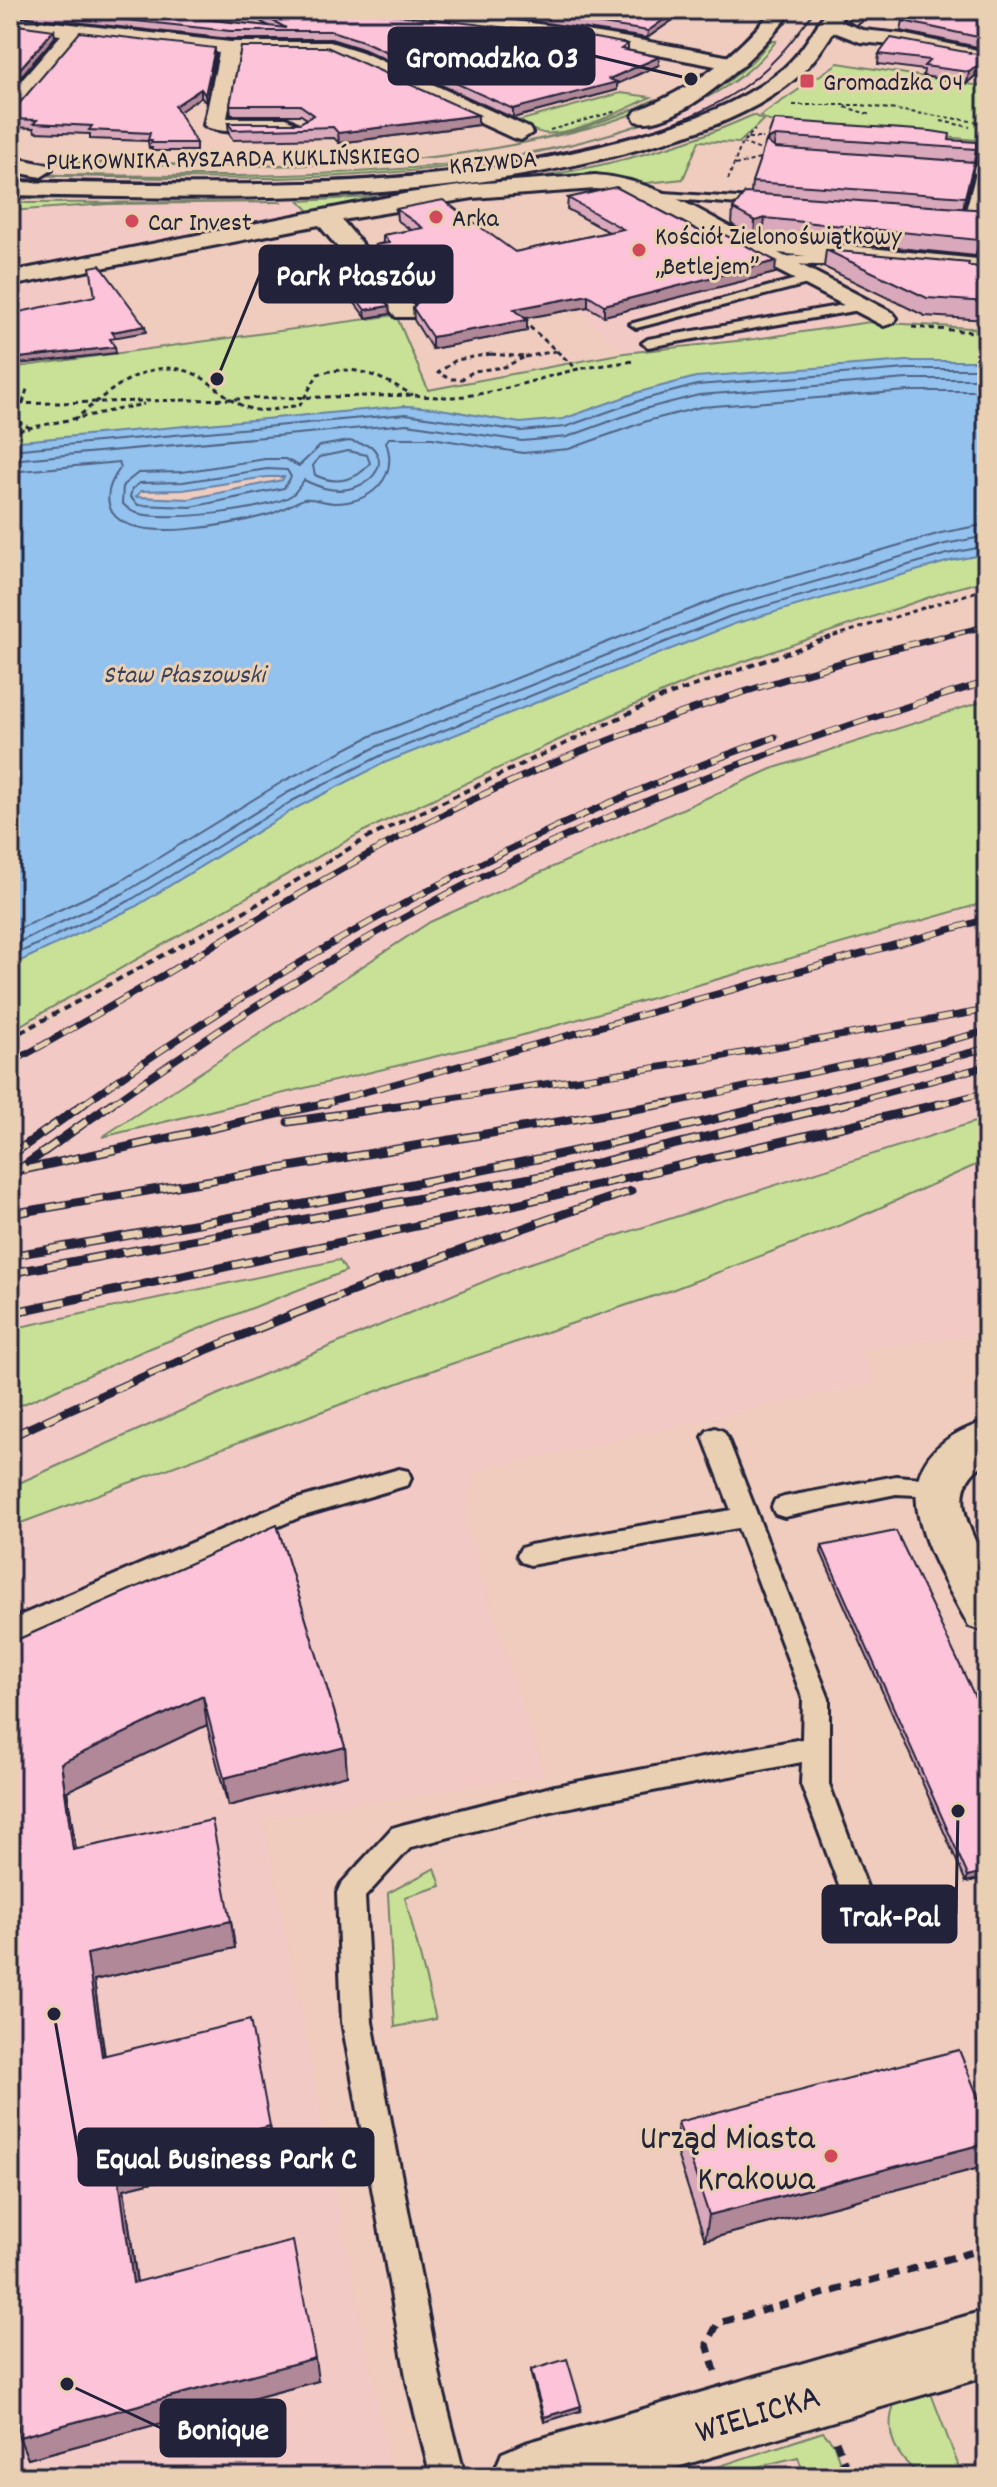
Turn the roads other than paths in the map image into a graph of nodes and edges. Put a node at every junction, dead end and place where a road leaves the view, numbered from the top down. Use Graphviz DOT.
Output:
graph roads {
  1 [pos="364,10"];
  2 [pos="783,10"];
  3 [pos="859,10"];
  4 [pos="833,16"];
  5 [pos="10,23"];
  6 [pos="857,28"];
  7 [pos="75,30"];
  8 [pos="230,48"];
  9 [pos="812,48"];
  10 [pos="987,58"];
  11 [pos="736,64"];
  12 [pos="10,107"];
  13 [pos="624,115"];
  14 [pos="301,124"];
  15 [pos="531,132"];
  16 [pos="569,138"];
  17 [pos="983,144"];
  18 [pos="924,166"];
  19 [pos="10,167"];
  20 [pos="982,170"];
  21 [pos="10,188"];
  22 [pos="650,195"];
  23 [pos="776,204"];
  24 [pos="324,217"];
  25 [pos="987,219"];
  26 [pos="741,242"];
  27 [pos="779,261"];
  28 [pos="987,267"];
  29 [pos="16,270"];
  30 [pos="987,276"];
  31 [pos="811,279"];
  32 [pos="861,306"];
  33 [pos="405,312"];
  34 [pos="884,318"];
  35 [pos="636,324"];
  36 [pos="648,343"];
  37 [pos="715,1437"];
  38 [pos="987,1439"];
  39 [pos="399,1478"];
  40 [pos="938,1487"];
  41 [pos="784,1507"];
  42 [pos="745,1517"];
  43 [pos="530,1555"];
  44 [pos="987,1611"];
  45 [pos="10,1631"];
  46 [pos="815,1748"];
  47 [pos="860,1906"];
  48 [pos="987,2343"];
  49 [pos="448,2477"];
  50 [pos="526,2477"];
  1 -- 11 [label="street"];
  2 -- 11 [label="street"];
  3 -- 6 [label="lane"];
  4 -- 6 [label="street"];
  4 -- 9 [label="street, PUŁKOWNIKA RYSZARDA KUKLIŃSKIEGO"];
  5 -- 7 [label="street"];
  6 -- 9 [label="street"];
  6 -- 10 [label="street"];
  7 -- 8 [label="street"];
  7 -- 12 [label="street"];
  8 -- 14 [label="street"];
  8 -- 15 [label="street"];
  9 -- 21 [label="street, PUŁKOWNIKA RYSZARDA KUKLIŃSKIEGO"];
  11 -- 13 [label="street"];
  16 -- 19 [label="street, PUŁKOWNIKA RYSZARDA KUKLIŃSKIEGO"];
  17 -- 20 [label="lane"];
  18 -- 20 [label="lane"];
  20 -- 25 [label="lane"];
  22 -- 23 [label="lane, KRZYWDA"];
  22 -- 24 [label="street, KRZYWDA"];
  22 -- 26 [label="street"];
  24 -- 29 [label="street, KRZYWDA"];
  24 -- 33 [label="street"];
  26 -- 27 [label="street"];
  26 -- 28 [label="street"];
  27 -- 30 [label="lane"];
  27 -- 31 [label="street"];
  31 -- 32 [label="street"];
  31 -- 35 [label="lane"];
  32 -- 34 [label="street"];
  32 -- 36 [label="lane"];
  37 -- 42 [label="lane"];
  38 -- 40 [label="street"];
  39 -- 45 [label="lane"];
  40 -- 41 [label="lane"];
  40 -- 44 [label="street"];
  42 -- 43 [label="lane"];
  42 -- 46 [label="lane"];
  46 -- 47 [label="lane"];
  46 -- 49 [label="lane"];
  48 -- 50 [label="street, WIELICKA"];
}
